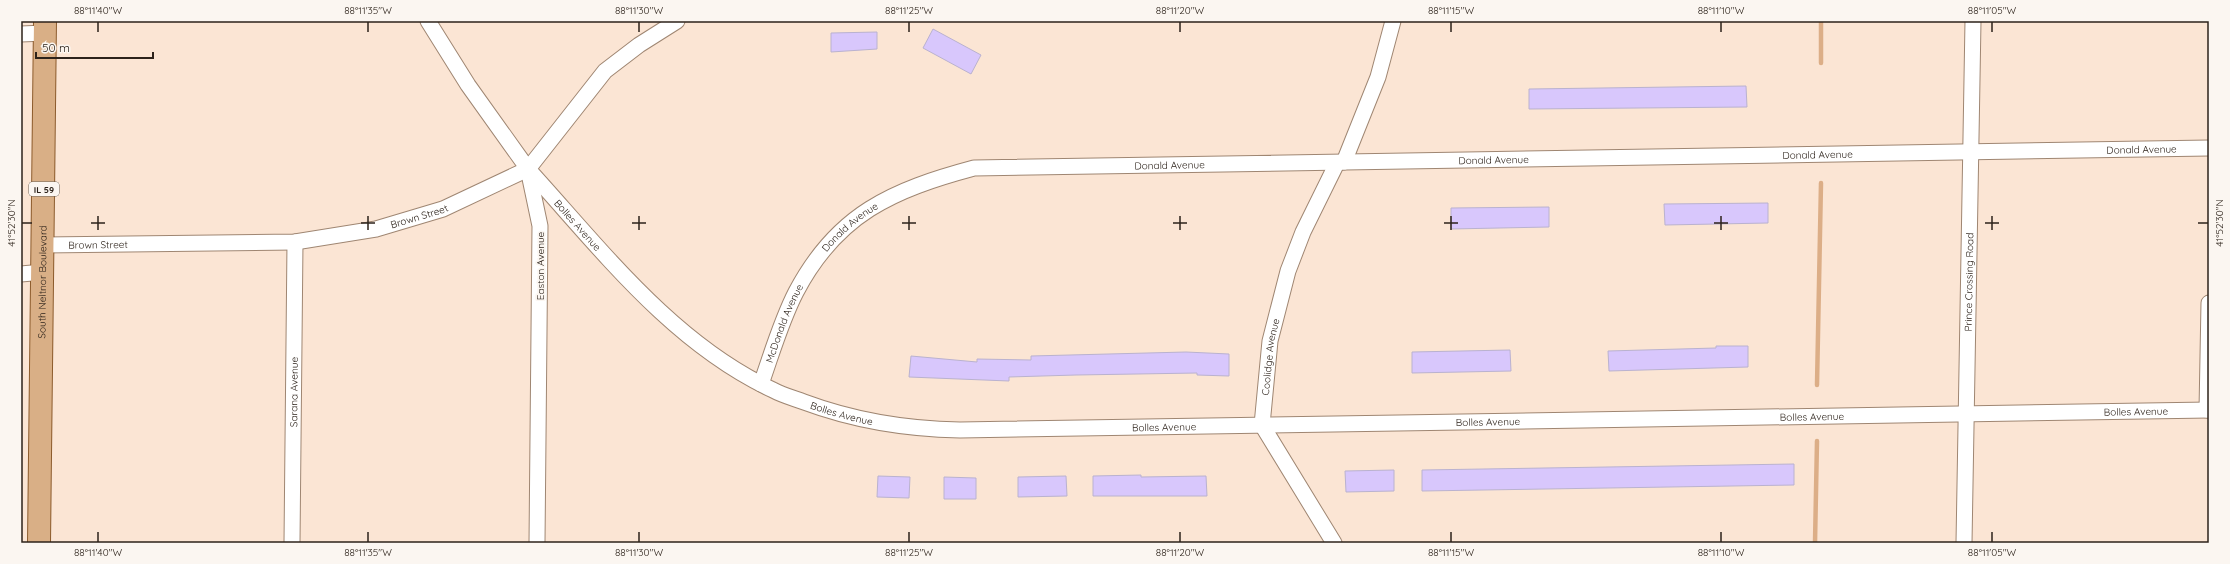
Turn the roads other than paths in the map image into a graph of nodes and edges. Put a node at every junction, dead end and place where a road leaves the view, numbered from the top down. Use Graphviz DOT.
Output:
graph roads {
  1 [pos="428,21"];
  2 [pos="677,21"];
  3 [pos="1393,21"];
  4 [pos="1973,21"];
  5 [pos="45,27"];
  6 [pos="21,34"];
  7 [pos="2209,148"];
  8 [pos="1971,152"];
  9 [pos="1340,163"];
  10 [pos="528,169"];
  11 [pos="295,242"];
  12 [pos="43,245"];
  13 [pos="812,266"];
  14 [pos="42,272"];
  15 [pos="21,274"];
  16 [pos="2209,303"];
  17 [pos="767,387"];
  18 [pos="2208,410"];
  19 [pos="1967,414"];
  20 [pos="1262,426"];
  21 [pos="39,543"];
  22 [pos="292,543"];
  23 [pos="537,543"];
  24 [pos="1334,543"];
  25 [pos="1964,543"];
  1 -- 10 [label="street, Easton Avenue"];
  2 -- 10 [label="street, Brown Street"];
  3 -- 9 [label="street, Coolidge Avenue"];
  4 -- 8 [label="street, Prince Crossing Road"];
  5 -- 6 [label="street"];
  5 -- 12 [label="main road, South Neltnor Boulevard / IL 59"];
  7 -- 8 [label="street, Donald Avenue"];
  8 -- 9 [label="street, Donald Avenue"];
  8 -- 19 [label="street, Prince Crossing Road"];
  9 -- 13 [label="street, Donald Avenue"];
  9 -- 20 [label="street, Coolidge Avenue"];
  10 -- 11 [label="street, Brown Street"];
  10 -- 17 [label="street, Bolles Avenue"];
  10 -- 23 [label="street, Easton Avenue"];
  11 -- 12 [label="street, Brown Street"];
  11 -- 22 [label="street, Sarana Avenue"];
  12 -- 14 [label="main road, South Neltnor Boulevard / IL 59"];
  13 -- 17 [label="street, McDonald Avenue"];
  14 -- 15 [label="street"];
  14 -- 21 [label="main road, South Neltnor Boulevard / IL 59"];
  16 -- 18 [label="street"];
  17 -- 20 [label="street, Bolles Avenue"];
  18 -- 19 [label="street, Bolles Avenue"];
  19 -- 20 [label="street, Bolles Avenue"];
  19 -- 25 [label="street, Prince Crossing Road"];
  20 -- 24 [label="street"];
}
